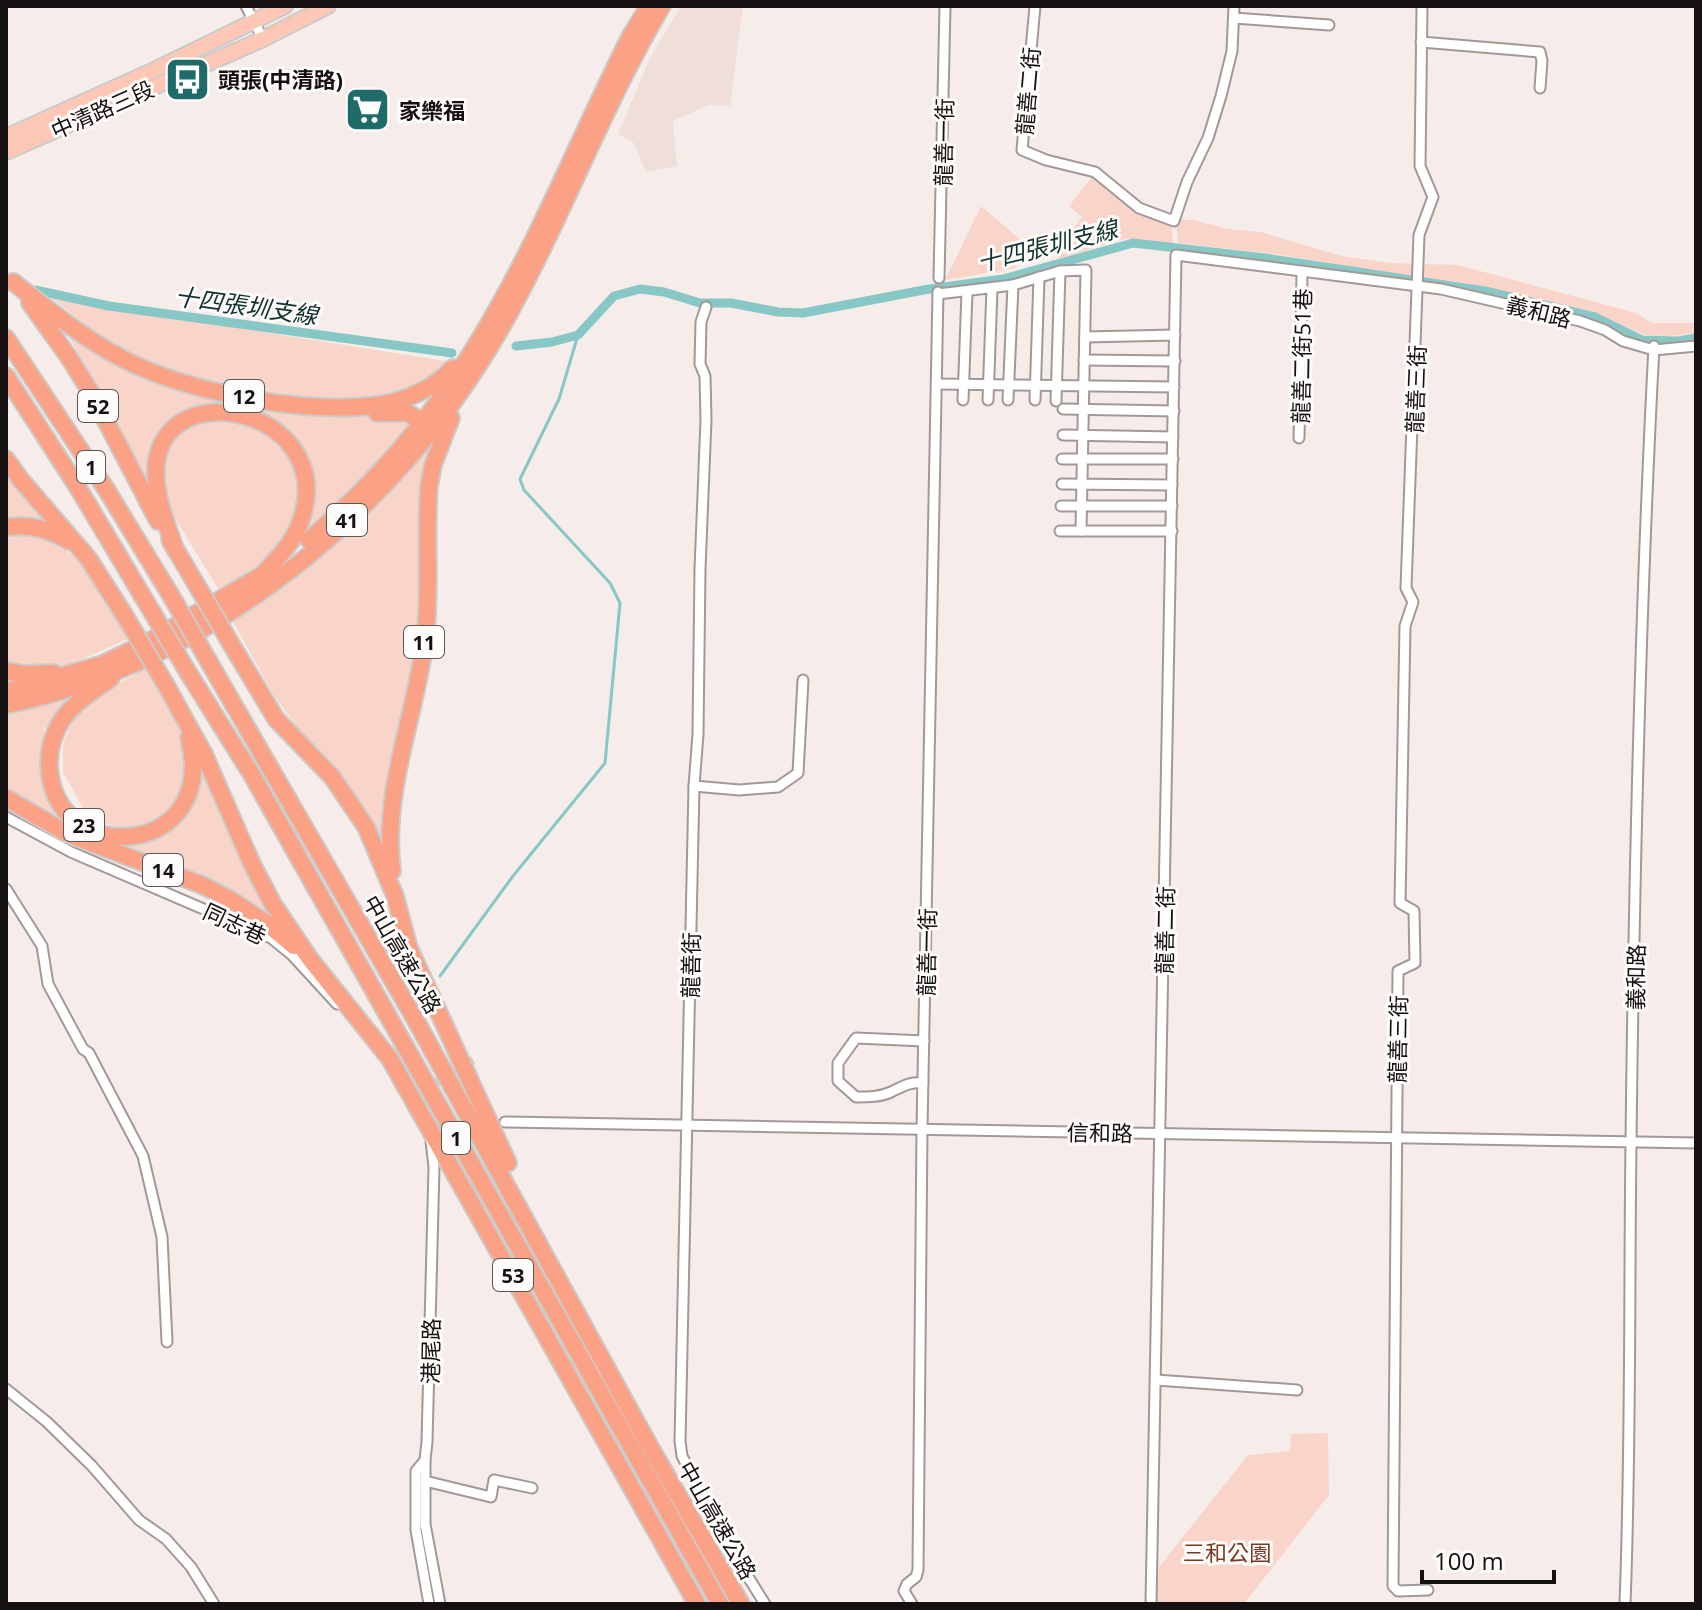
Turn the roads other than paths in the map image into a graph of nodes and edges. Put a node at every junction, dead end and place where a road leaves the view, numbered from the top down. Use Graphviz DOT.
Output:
graph roads {
  1 [pos="246,6"];
  2 [pos="285,6"];
  3 [pos="328,6"];
  4 [pos="649,6"];
  5 [pos="662,6"];
  6 [pos="945,6"];
  7 [pos="1035,6"];
  8 [pos="1234,6"];
  9 [pos="1422,6"];
  10 [pos="1234,18"];
  11 [pos="254,20"];
  12 [pos="1329,25"];
  13 [pos="263,39"];
  14 [pos="1421,42"];
  15 [pos="1540,88"];
  16 [pos="6,137"];
  17 [pos="6,152"];
  18 [pos="1176,255"];
  19 [pos="1060,271"];
  20 [pos="1302,274"];
  21 [pos="1039,277"];
  22 [pos="10,278"];
  23 [pos="939,278"];
  24 [pos="1013,285"];
  25 [pos="1419,286"];
  26 [pos="992,288"];
  27 [pos="967,292"];
  28 [pos="706,307"];
  29 [pos="1175,335"];
  30 [pos="481,337"];
  31 [pos="1085,337"];
  32 [pos="6,338"];
  33 [pos="1696,346"];
  34 [pos="1654,348"];
  35 [pos="1084,360"];
  36 [pos="1175,361"];
  37 [pos="6,376"];
  38 [pos="938,384"];
  39 [pos="964,385"];
  40 [pos="988,385"];
  41 [pos="1009,385"];
  42 [pos="1036,386"];
  43 [pos="1056,386"];
  44 [pos="1084,386"];
  45 [pos="1174,387"];
  46 [pos="463,390"];
  47 [pos="268,400"];
  48 [pos="963,400"];
  49 [pos="988,400"];
  50 [pos="1008,400"];
  51 [pos="1035,400"];
  52 [pos="1056,401"];
  53 [pos="1063,409"];
  54 [pos="1083,410"];
  55 [pos="1174,411"];
  56 [pos="429,425"];
  57 [pos="1063,435"];
  58 [pos="1083,435"];
  59 [pos="1173,437"];
  60 [pos="1299,438"];
  61 [pos="6,459"];
  62 [pos="1062,459"];
  63 [pos="1082,459"];
  64 [pos="1173,459"];
  65 [pos="1062,484"];
  66 [pos="1082,484"];
  67 [pos="1172,485"];
  68 [pos="1061,506"];
  69 [pos="1081,506"];
  70 [pos="1172,506"];
  71 [pos="6,527"];
  72 [pos="1060,531"];
  73 [pos="1081,531"];
  74 [pos="1172,531"];
  75 [pos="175,549"];
  76 [pos="88,558"];
  77 [pos="258,579"];
  78 [pos="103,664"];
  79 [pos="127,667"];
  80 [pos="6,671"];
  81 [pos="803,680"];
  82 [pos="6,692"];
  83 [pos="6,705"];
  84 [pos="184,717"];
  85 [pos="694,786"];
  86 [pos="6,798"];
  87 [pos="6,817"];
  88 [pos="6,889"];
  89 [pos="395,896"];
  90 [pos="310,959"];
  91 [pos="924,1041"];
  92 [pos="923,1083"];
  93 [pos="408,1099"];
  94 [pos="505,1122"];
  95 [pos="687,1125"];
  96 [pos="922,1129"];
  97 [pos="1161,1134"];
  98 [pos="1396,1138"];
  99 [pos="1631,1142"];
  100 [pos="1696,1143"];
  101 [pos="167,1342"];
  102 [pos="596,1346"];
  103 [pos="1156,1380"];
  104 [pos="6,1389"];
  105 [pos="1297,1390"];
  106 [pos="425,1460"];
  107 [pos="425,1481"];
  108 [pos="532,1488"];
  109 [pos="1428,1590"];
  110 [pos="214,1604"];
  111 [pos="429,1604"];
  112 [pos="440,1604"];
  113 [pos="697,1604"];
  114 [pos="720,1604"];
  115 [pos="741,1604"];
  116 [pos="765,1604"];
  117 [pos="912,1604"];
  118 [pos="1151,1604"];
  119 [pos="1625,1604"];
  1 -- 11 [label="street"];
  2 -- 11 [label="main road, 中清路三段"];
  3 -- 13 [label="main road, 中清路三段"];
  4 -- 30 [label="highway"];
  5 -- 46 [label="highway"];
  6 -- 23 [label="street, 龍善一街"];
  7 -- 10 [label="street, 龍善二街"];
  8 -- 10 [label="street"];
  9 -- 14 [label="street"];
  10 -- 12 [label="street"];
  11 -- 13 [label="street"];
  11 -- 16 [label="main road, 中清路三段"];
  13 -- 17 [label="main road, 中清路三段"];
  14 -- 15 [label="street"];
  14 -- 25 [label="street"];
  18 -- 20 [label="street, 龍善二街51巷"];
  18 -- 29 [label="street, 龍善二街"];
  19 -- 21 [label="street"];
  19 -- 31 [label="street"];
  19 -- 43 [label="street"];
  20 -- 25 [label="street, 龍善二街51巷"];
  20 -- 60 [label="street, 龍善二街51巷"];
  21 -- 24 [label="street"];
  21 -- 42 [label="street"];
  22 -- 47 [label="highway, 12"];
  22 -- 75 [label="highway, 52"];
  24 -- 26 [label="street"];
  24 -- 41 [label="street"];
  25 -- 34 [label="street, 義和路"];
  25 -- 98 [label="street, 龍善三街"];
  26 -- 27 [label="street"];
  26 -- 40 [label="street"];
  27 -- 38 [label="street, 龍善一街"];
  27 -- 39 [label="street"];
  28 -- 85 [label="street, 龍善街"];
  29 -- 31 [label="street"];
  29 -- 36 [label="street, 龍善二街"];
  30 -- 47 [label="highway, 12"];
  30 -- 56 [label="highway"];
  31 -- 35 [label="street"];
  32 -- 102 [label="highway, 中山高速公路 / 1, bridge"];
  33 -- 34 [label="street, 義和路"];
  34 -- 99 [label="street, 義和路"];
  35 -- 36 [label="street"];
  35 -- 44 [label="street"];
  36 -- 45 [label="street, 龍善二街"];
  37 -- 114 [label="highway, 中山高速公路 / 1, bridge"];
  38 -- 39 [label="street"];
  38 -- 91 [label="street, 龍善一街"];
  39 -- 40 [label="street"];
  39 -- 48 [label="street"];
  40 -- 41 [label="street"];
  40 -- 49 [label="street"];
  41 -- 42 [label="street"];
  41 -- 50 [label="street"];
  42 -- 43 [label="street"];
  42 -- 51 [label="street"];
  43 -- 44 [label="street"];
  43 -- 52 [label="street"];
  44 -- 45 [label="street"];
  44 -- 54 [label="street"];
  45 -- 55 [label="street, 龍善二街"];
  46 -- 56 [label="highway"];
  46 -- 89 [label="highway, 11"];
  47 -- 56 [label="highway"];
  53 -- 54 [label="street"];
  54 -- 55 [label="street"];
  54 -- 58 [label="street"];
  55 -- 59 [label="street, 龍善二街"];
  56 -- 77 [label="highway"];
  56 -- 79 [label="highway, 41"];
  57 -- 58 [label="street"];
  58 -- 59 [label="street"];
  58 -- 63 [label="street"];
  59 -- 64 [label="street, 龍善二街"];
  61 -- 76 [label="highway"];
  62 -- 63 [label="street"];
  63 -- 64 [label="street"];
  63 -- 66 [label="street"];
  64 -- 67 [label="street, 龍善二街"];
  65 -- 66 [label="street"];
  66 -- 67 [label="street"];
  66 -- 69 [label="street"];
  67 -- 70 [label="street, 龍善二街"];
  68 -- 69 [label="street"];
  69 -- 70 [label="street"];
  69 -- 73 [label="street"];
  70 -- 74 [label="street, 龍善二街"];
  71 -- 76 [label="highway"];
  72 -- 73 [label="street"];
  73 -- 74 [label="street"];
  74 -- 97 [label="street, 龍善二街"];
  75 -- 77 [label="highway"];
  75 -- 89 [label="highway, bridge"];
  76 -- 84 [label="highway, bridge"];
  77 -- 78 [label="highway"];
  78 -- 80 [label="highway"];
  78 -- 82 [label="highway"];
  79 -- 83 [label="highway"];
  79 -- 84 [label="highway, 23"];
  81 -- 85 [label="street"];
  84 -- 90 [label="highway"];
  85 -- 95 [label="street, 龍善街"];
  86 -- 90 [label="highway, 14"];
  87 -- 93 [label="street, 同志巷"];
  88 -- 101 [label="street"];
  89 -- 102 [label="highway"];
  90 -- 113 [label="highway, 53"];
  91 -- 92 [label="street, 龍善一街"];
  91 -- 92 [label="street"];
  92 -- 96 [label="street, 龍善一街"];
  93 -- 106 [label="street, 港尾路"];
  94 -- 95 [label="street, 信和路"];
  95 -- 96 [label="street, 信和路"];
  95 -- 116 [label="street, 龍善街"];
  96 -- 97 [label="street, 信和路"];
  96 -- 117 [label="street, 龍善一街"];
  97 -- 98 [label="street, 信和路"];
  97 -- 103 [label="street, 龍善二街"];
  98 -- 99 [label="street, 信和路"];
  98 -- 109 [label="street, 龍善三街"];
  99 -- 100 [label="street, 信和路"];
  99 -- 119 [label="street, 義和路"];
  102 -- 115 [label="highway, 中山高速公路 / 1"];
  103 -- 105 [label="street"];
  103 -- 118 [label="street, 龍善二街"];
  104 -- 110 [label="street"];
  106 -- 107 [label="street"];
  106 -- 111 [label="street, 港尾路"];
  107 -- 108 [label="street"];
  107 -- 112 [label="street"];
}
